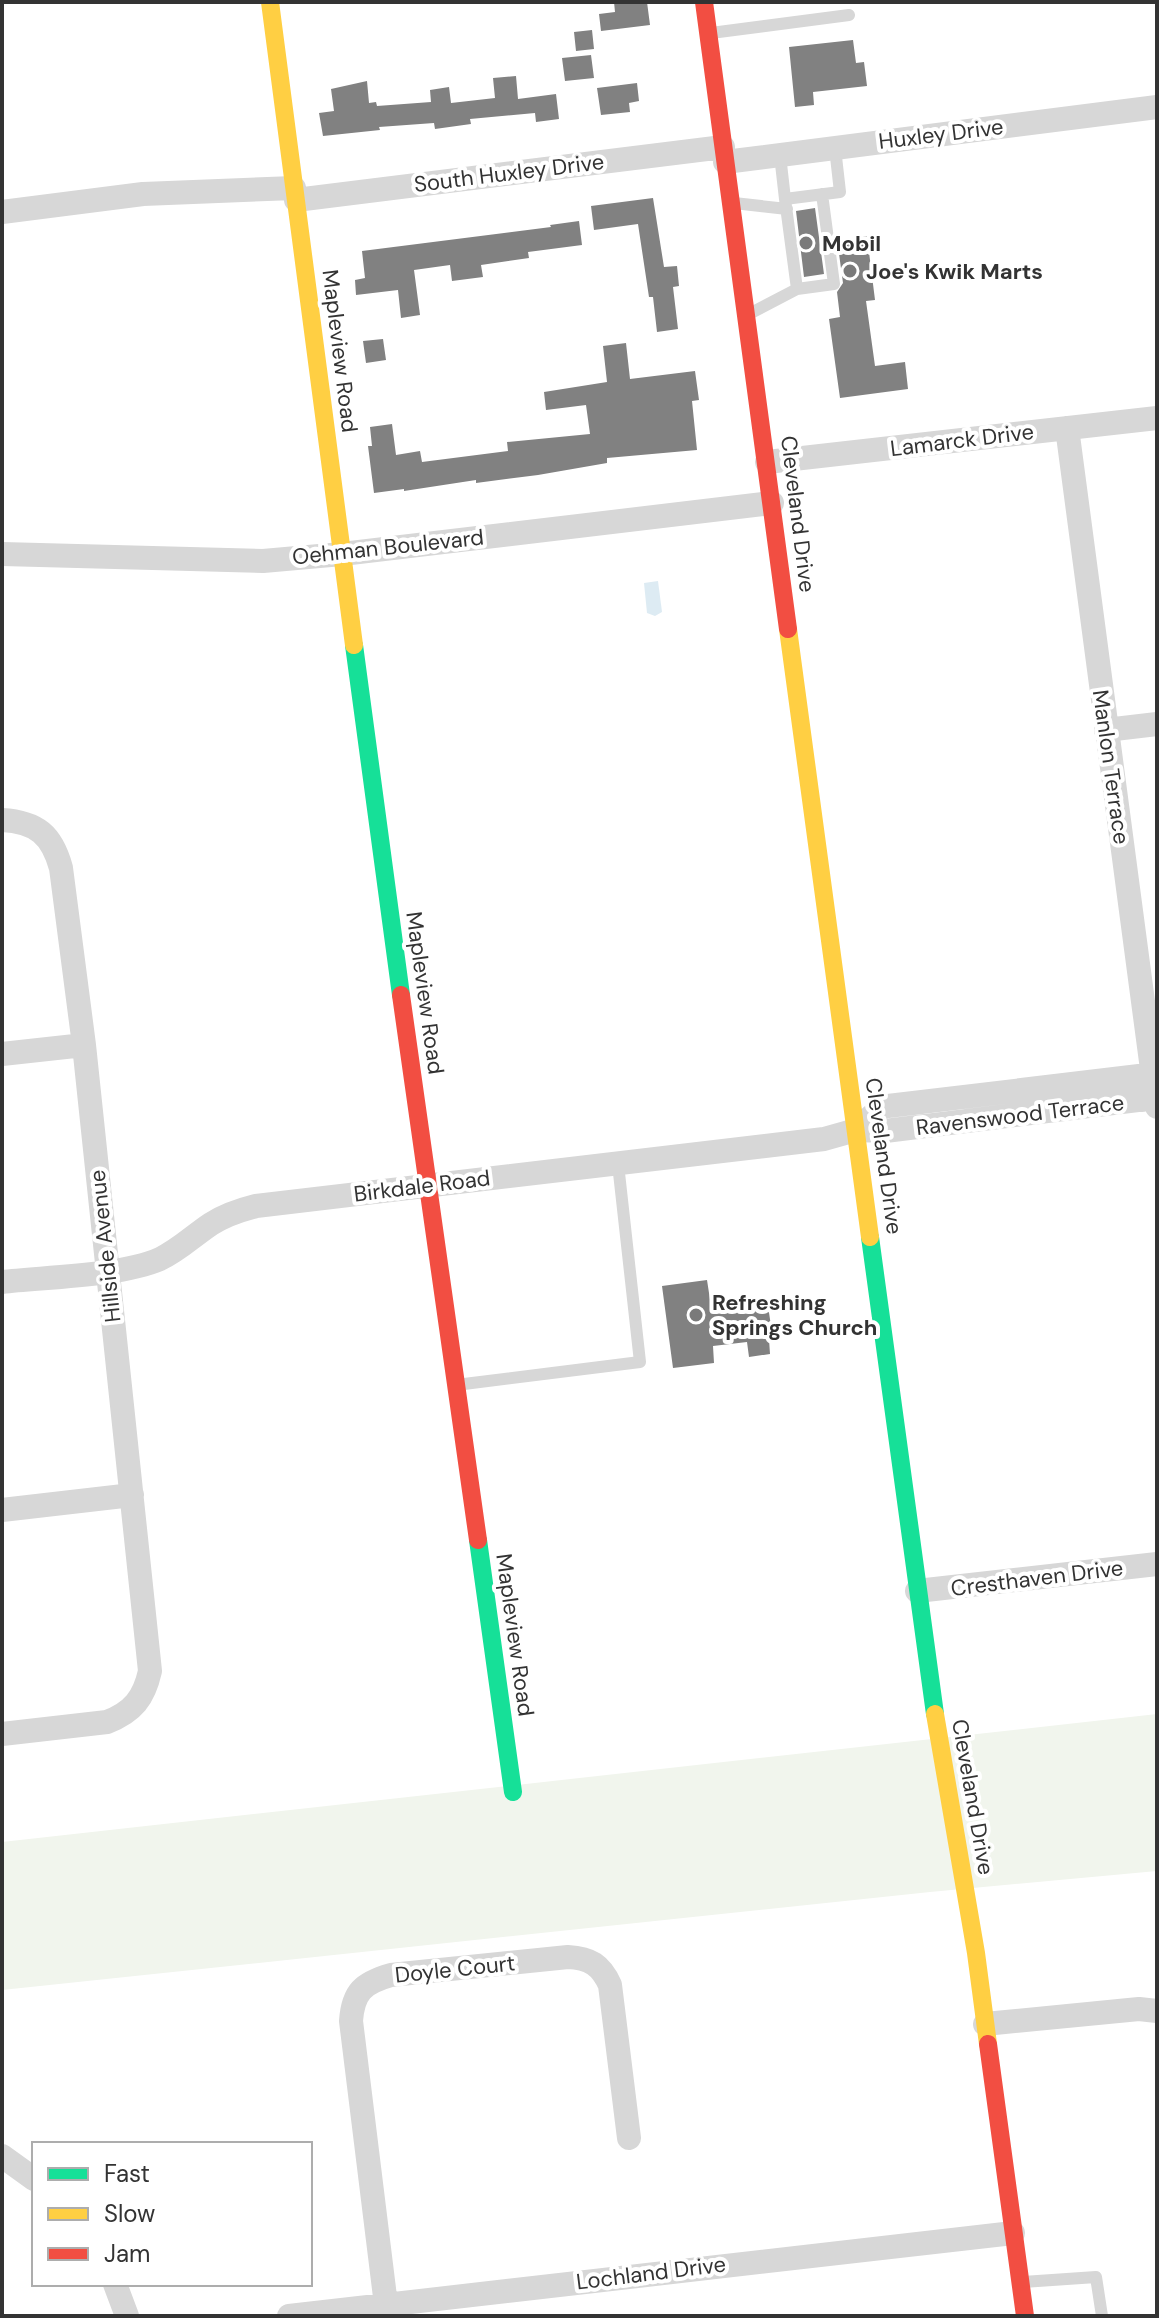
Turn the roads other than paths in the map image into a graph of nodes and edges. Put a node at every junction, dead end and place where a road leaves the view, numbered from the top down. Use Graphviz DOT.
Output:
graph roads {
  1 [pos="270,2"];
  2 [pos="704,2"];
  3 [pos="849,15"];
  4 [pos="708,33"];
  5 [pos="1157,107"];
  6 [pos="835,148"];
  7 [pos="724,154"];
  8 [pos="780,155"];
  9 [pos="295,194"];
  10 [pos="822,194"];
  11 [pos="730,202"];
  12 [pos="786,204"];
  13 [pos="2,212"];
  14 [pos="797,289"];
  15 [pos="746,315"];
  16 [pos="1157,418"];
  17 [pos="1067,428"];
  18 [pos="767,462"];
  19 [pos="772,503"];
  20 [pos="2,554"];
  21 [pos="342,554"];
  22 [pos="1157,724"];
  23 [pos="1106,730"];
  24 [pos="2,820"];
  25 [pos="84,1045"];
  26 [pos="2,1054"];
  27 [pos="1156,1093"];
  28 [pos="856,1130"];
  29 [pos="618,1164"];
  30 [pos="428,1186"];
  31 [pos="108,1271"];
  32 [pos="2,1282"];
  33 [pos="456,1385"];
  34 [pos="132,1495"];
  35 [pos="2,1510"];
  36 [pos="1157,1564"];
  37 [pos="917,1591"];
  38 [pos="2,1734"];
  39 [pos="513,1792"];
  40 [pos="1157,2011"];
  41 [pos="985,2024"];
  42 [pos="629,2138"];
  43 [pos="2,2156"];
  44 [pos="32,2178"];
  45 [pos="1013,2233"];
  46 [pos="1020,2282"];
  47 [pos="116,2286"];
  48 [pos="386,2305"];
  49 [pos="127,2316"];
  50 [pos="289,2316"];
  51 [pos="1025,2316"];
  52 [pos="1102,2316"];
  1 -- 9 [label="street, Mapleview Road"];
  2 -- 4 [label="street, Cleveland Drive"];
  3 -- 4 [label="lane"];
  4 -- 7 [label="street, Cleveland Drive"];
  5 -- 6 [label="street, Huxley Drive"];
  6 -- 8 [label="street, Huxley Drive"];
  6 -- 10 [label="lane"];
  7 -- 8 [label="street, Huxley Drive"];
  7 -- 9 [label="street, South Huxley Drive"];
  7 -- 11 [label="street, Cleveland Drive"];
  8 -- 12 [label="lane"];
  9 -- 13 [label="street, South Huxley Drive"];
  9 -- 21 [label="street, Mapleview Road"];
  10 -- 12 [label="lane"];
  10 -- 14 [label="lane"];
  11 -- 12 [label="lane"];
  11 -- 15 [label="street, Cleveland Drive"];
  12 -- 14 [label="lane"];
  14 -- 15 [label="lane"];
  15 -- 18 [label="street, Cleveland Drive"];
  16 -- 17 [label="street, Lamarck Drive"];
  17 -- 18 [label="street, Lamarck Drive"];
  17 -- 23 [label="street, Manlon Terrace"];
  18 -- 19 [label="street, Cleveland Drive"];
  19 -- 21 [label="street, Oehman Boulevard"];
  19 -- 28 [label="street, Cleveland Drive"];
  20 -- 21 [label="street, Oehman Boulevard"];
  21 -- 30 [label="street, Mapleview Road"];
  22 -- 23 [label="street"];
  23 -- 27 [label="street, Manlon Terrace"];
  24 -- 25 [label="street, Hillside Avenue"];
  25 -- 26 [label="street"];
  25 -- 31 [label="street, Hillside Avenue"];
  27 -- 28 [label="street, Ravenswood Terrace"];
  28 -- 29 [label="street, Birkdale Road"];
  28 -- 37 [label="street, Cleveland Drive"];
  29 -- 30 [label="street, Birkdale Road"];
  29 -- 33 [label="lane"];
  30 -- 31 [label="street, Birkdale Road"];
  30 -- 33 [label="street, Mapleview Road"];
  31 -- 32 [label="street, Birkdale Road"];
  31 -- 34 [label="street, Hillside Avenue"];
  33 -- 39 [label="street, Mapleview Road"];
  34 -- 35 [label="street"];
  34 -- 38 [label="street, Hillside Avenue"];
  36 -- 37 [label="street, Cresthaven Drive"];
  37 -- 41 [label="street, Cleveland Drive"];
  40 -- 41 [label="street"];
  41 -- 45 [label="street, Cleveland Drive"];
  42 -- 48 [label="street, Doyle Court"];
  43 -- 44 [label="street"];
  45 -- 46 [label="street, Cleveland Drive"];
  45 -- 48 [label="street, Lochland Drive"];
  46 -- 51 [label="street, Cleveland Drive"];
  46 -- 52 [label="lane"];
  47 -- 49 [label="street"];
  48 -- 50 [label="street, Lochland Drive"];
}
